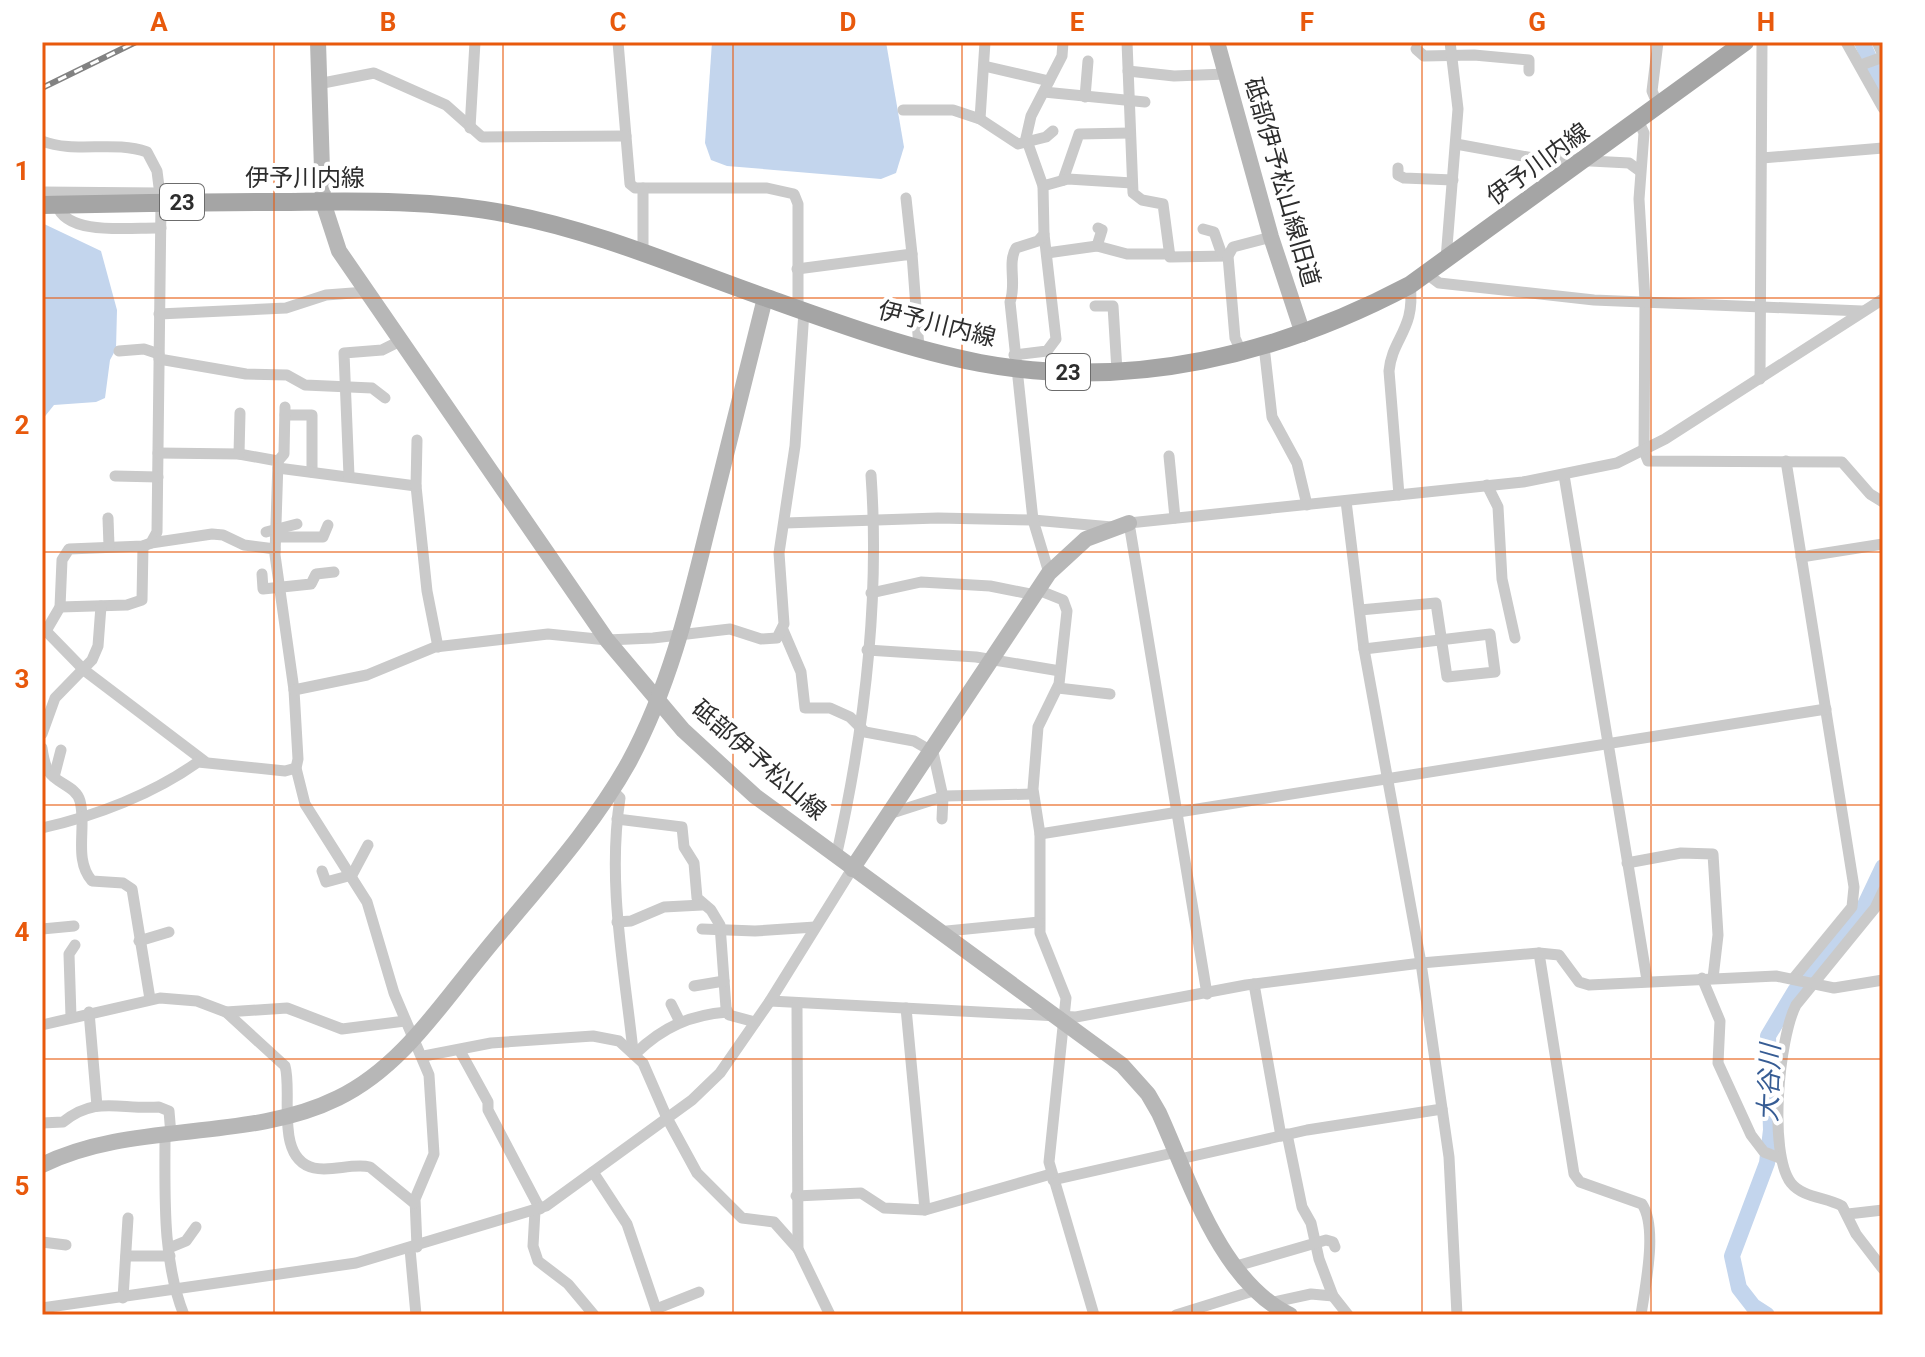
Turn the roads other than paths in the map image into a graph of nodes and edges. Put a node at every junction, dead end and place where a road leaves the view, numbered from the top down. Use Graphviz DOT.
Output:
graph roads {
  1 [pos="318,42"];
  2 [pos="475,42"];
  3 [pos="618,42"];
  4 [pos="985,42"];
  5 [pos="1063,42"];
  6 [pos="1127,42"];
  7 [pos="1217,42"];
  8 [pos="1450,42"];
  9 [pos="1658,42"];
  10 [pos="1745,42"];
  11 [pos="1849,42"];
  12 [pos="1877,42"];
  13 [pos="1765,44"];
  14 [pos="1416,49"];
  15 [pos="1451,55"];
  16 [pos="1882,57"];
  17 [pos="1088,61"];
  18 [pos="1861,62"];
  19 [pos="984,66"];
  20 [pos="1128,71"];
  21 [pos="1529,71"];
  22 [pos="1226,74"];
  23 [pos="318,84"];
  24 [pos="1046,86"];
  25 [pos="1085,97"];
  26 [pos="1145,102"];
  27 [pos="1129,103"];
  28 [pos="1658,105"];
  29 [pos="1883,108"];
  30 [pos="903,110"];
  31 [pos="980,119"];
  32 [pos="1638,120"];
  33 [pos="470,128"];
  34 [pos="1053,131"];
  35 [pos="1130,133"];
  36 [pos="626,136"];
  37 [pos="42,141"];
  38 [pos="1027,143"];
  39 [pos="1456,144"];
  40 [pos="1883,148"];
  41 [pos="1586,158"];
  42 [pos="1762,158"];
  43 [pos="1398,168"];
  44 [pos="1640,171"];
  45 [pos="1063,180"];
  46 [pos="1453,180"];
  47 [pos="1132,183"];
  48 [pos="1043,186"];
  49 [pos="643,188"];
  50 [pos="42,192"];
  51 [pos="161,198"];
  52 [pos="906,198"];
  53 [pos="323,202"];
  54 [pos="50,205"];
  55 [pos="161,228"];
  56 [pos="1098,228"];
  57 [pos="1203,229"];
  58 [pos="1044,234"];
  59 [pos="1271,237"];
  60 [pos="1097,246"];
  61 [pos="643,253"];
  62 [pos="1047,253"];
  63 [pos="912,254"];
  64 [pos="1168,254"];
  65 [pos="1228,256"];
  66 [pos="1446,260"];
  67 [pos="797,269"];
  68 [pos="1427,274"];
  69 [pos="1410,285"];
  70 [pos="366,292"];
  71 [pos="765,298"];
  72 [pos="1883,299"];
  73 [pos="1645,300"];
  74 [pos="1760,305"];
  75 [pos="1095,306"];
  76 [pos="801,310"];
  77 [pos="1863,311"];
  78 [pos="159,314"];
  79 [pos="1303,334"];
  80 [pos="400,341"];
  81 [pos="1264,346"];
  82 [pos="919,348"];
  83 [pos="119,351"];
  84 [pos="1242,353"];
  85 [pos="159,357"];
  86 [pos="1014,361"];
  87 [pos="1117,371"];
  88 [pos="1760,379"];
  89 [pos="345,385"];
  90 [pos="385,398"];
  91 [pos="240,413"];
  92 [pos="417,440"];
  93 [pos="1644,451"];
  94 [pos="158,453"];
  95 [pos="239,454"];
  96 [pos="1169,456"];
  97 [pos="1786,461"];
  98 [pos="278,464"];
  99 [pos="312,472"];
  100 [pos="871,475"];
  101 [pos="1564,475"];
  102 [pos="115,476"];
  103 [pos="349,476"];
  104 [pos="158,477"];
  105 [pos="1487,485"];
  106 [pos="416,486"];
  107 [pos="1399,495"];
  108 [pos="1346,501"];
  109 [pos="1883,502"];
  110 [pos="1307,505"];
  111 [pos="108,518"];
  112 [pos="1175,518"];
  113 [pos="1033,520"];
  114 [pos="875,522"];
  115 [pos="785,523"];
  116 [pos="297,524"];
  117 [pos="328,525"];
  118 [pos="1120,525"];
  119 [pos="273,538"];
  120 [pos="1883,544"];
  121 [pos="147,545"];
  122 [pos="109,546"];
  123 [pos="1801,557"];
  124 [pos="334,572"];
  125 [pos="1049,573"];
  126 [pos="262,574"];
  127 [pos="278,588"];
  128 [pos="871,593"];
  129 [pos="1036,593"];
  130 [pos="101,606"];
  131 [pos="60,607"];
  132 [pos="1360,610"];
  133 [pos="44,630"];
  134 [pos="783,630"];
  135 [pos="682,635"];
  136 [pos="1515,638"];
  137 [pos="607,640"];
  138 [pos="1441,640"];
  139 [pos="438,647"];
  140 [pos="1364,649"];
  141 [pos="867,650"];
  142 [pos="993,661"];
  143 [pos="84,670"];
  144 [pos="1060,671"];
  145 [pos="1058,688"];
  146 [pos="294,690"];
  147 [pos="1110,694"];
  148 [pos="658,702"];
  149 [pos="1826,709"];
  150 [pos="860,728"];
  151 [pos="42,734"];
  152 [pos="1607,742"];
  153 [pos="42,748"];
  154 [pos="61,750"];
  155 [pos="933,752"];
  156 [pos="204,761"];
  157 [pos="296,768"];
  158 [pos="54,777"];
  159 [pos="1389,778"];
  160 [pos="612,790"];
  161 [pos="1033,794"];
  162 [pos="943,797"];
  163 [pos="1175,811"];
  164 [pos="892,813"];
  165 [pos="82,817"];
  166 [pos="617,819"];
  167 [pos="942,819"];
  168 [pos="42,828"];
  169 [pos="1040,834"];
  170 [pos="368,845"];
  171 [pos="836,857"];
  172 [pos="1627,863"];
  173 [pos="852,869"];
  174 [pos="322,871"];
  175 [pos="352,875"];
  176 [pos="1883,891"];
  177 [pos="702,905"];
  178 [pos="617,922"];
  179 [pos="1039,922"];
  180 [pos="74,926"];
  181 [pos="815,927"];
  182 [pos="42,929"];
  183 [pos="702,929"];
  184 [pos="721,930"];
  185 [pos="169,932"];
  186 [pos="943,935"];
  187 [pos="139,941"];
  188 [pos="75,945"];
  189 [pos="1539,953"];
  190 [pos="1421,963"];
  191 [pos="1708,978"];
  192 [pos="1793,979"];
  193 [pos="1647,980"];
  194 [pos="1883,980"];
  195 [pos="724,981"];
  196 [pos="1254,984"];
  197 [pos="1814,985"];
  198 [pos="694,986"];
  199 [pos="1207,994"];
  200 [pos="150,999"];
  201 [pos="770,1001"];
  202 [pos="671,1004"];
  203 [pos="797,1005"];
  204 [pos="906,1008"];
  205 [pos="89,1012"];
  206 [pos="226,1012"];
  207 [pos="727,1012"];
  208 [pos="71,1017"];
  209 [pos="1061,1017"];
  210 [pos="405,1021"];
  211 [pos="680,1022"];
  212 [pos="755,1022"];
  213 [pos="42,1025"];
  214 [pos="415,1037"];
  215 [pos="460,1051"];
  216 [pos="635,1052"];
  217 [pos="424,1056"];
  218 [pos="97,1106"];
  219 [pos="1442,1109"];
  220 [pos="286,1116"];
  221 [pos="667,1118"];
  222 [pos="42,1123"];
  223 [pos="168,1135"];
  224 [pos="1284,1135"];
  225 [pos="1773,1155"];
  226 [pos="1179,1156"];
  227 [pos="42,1165"];
  228 [pos="593,1172"];
  229 [pos="1052,1177"];
  230 [pos="796,1196"];
  231 [pos="414,1203"];
  232 [pos="538,1210"];
  233 [pos="925,1210"];
  234 [pos="1883,1210"];
  235 [pos="1848,1214"];
  236 [pos="128,1218"];
  237 [pos="196,1227"];
  238 [pos="42,1242"];
  239 [pos="1315,1244"];
  240 [pos="66,1245"];
  241 [pos="1335,1247"];
  242 [pos="414,1248"];
  243 [pos="798,1249"];
  244 [pos="170,1252"];
  245 [pos="126,1256"];
  246 [pos="1233,1267"];
  247 [pos="1883,1269"];
  248 [pos="1253,1291"];
  249 [pos="175,1292"];
  250 [pos="699,1292"];
  251 [pos="1333,1296"];
  252 [pos="123,1298"];
  253 [pos="1269,1303"];
  254 [pos="42,1308"];
  255 [pos="657,1312"];
  256 [pos="184,1315"];
  257 [pos="416,1315"];
  258 [pos="594,1315"];
  259 [pos="830,1315"];
  260 [pos="1094,1315"];
  261 [pos="1176,1315"];
  262 [pos="1290,1315"];
  263 [pos="1348,1315"];
  264 [pos="1457,1315"];
  265 [pos="1641,1315"];
  1 -- 23 [label="street, 砥部伊予松山線"];
  2 -- 33 [label="street"];
  3 -- 36 [label="street"];
  4 -- 19 [label="street"];
  5 -- 24 [label="street"];
  6 -- 20 [label="street"];
  7 -- 22 [label="street, 砥部伊予松山線旧道"];
  8 -- 15 [label="street"];
  9 -- 28 [label="street"];
  10 -- 28 [label="main road, 伊予川内線 / 23"];
  11 -- 18 [label="street"];
  12 -- 16 [label="street"];
  13 -- 42 [label="street"];
  14 -- 15 [label="street"];
  15 -- 21 [label="street"];
  15 -- 39 [label="street"];
  16 -- 18 [label="street"];
  17 -- 25 [label="street"];
  18 -- 29 [label="street"];
  19 -- 24 [label="street"];
  19 -- 31 [label="street"];
  20 -- 22 [label="street"];
  20 -- 27 [label="street"];
  22 -- 59 [label="street, 砥部伊予松山線旧道"];
  23 -- 33 [label="street"];
  23 -- 53 [label="street, 砥部伊予松山線"];
  24 -- 25 [label="street"];
  24 -- 38 [label="street"];
  25 -- 27 [label="street"];
  26 -- 27 [label="street"];
  27 -- 35 [label="street"];
  28 -- 32 [label="main road, 伊予川内線 / 23"];
  30 -- 31 [label="street"];
  31 -- 38 [label="street"];
  32 -- 41 [label="main road, 伊予川内線 / 23"];
  32 -- 44 [label="street"];
  33 -- 36 [label="street"];
  34 -- 38 [label="street"];
  35 -- 45 [label="street"];
  35 -- 47 [label="street"];
  36 -- 49 [label="street"];
  37 -- 51 [label="street"];
  38 -- 48 [label="street"];
  39 -- 41 [label="street"];
  39 -- 46 [label="street"];
  40 -- 42 [label="street"];
  41 -- 44 [label="street"];
  41 -- 66 [label="main road, 伊予川内線 / 23"];
  42 -- 74 [label="street"];
  43 -- 46 [label="street"];
  44 -- 73 [label="street"];
  45 -- 47 [label="street"];
  45 -- 48 [label="street"];
  46 -- 66 [label="street"];
  47 -- 64 [label="street"];
  48 -- 58 [label="street"];
  49 -- 61 [label="street"];
  49 -- 67 [label="street"];
  50 -- 51 [label="street"];
  51 -- 53 [label="main road, 伊予川内線 / 23"];
  51 -- 54 [label="main road, 伊予川内線 / 23"];
  51 -- 55 [label="street"];
  52 -- 63 [label="street"];
  53 -- 61 [label="main road, 伊予川内線 / 23"];
  53 -- 70 [label="street, 砥部伊予松山線"];
  54 -- 55 [label="street"];
  55 -- 78 [label="street"];
  56 -- 60 [label="street"];
  57 -- 65 [label="street"];
  58 -- 62 [label="street"];
  58 -- 86 [label="street"];
  59 -- 65 [label="street"];
  59 -- 79 [label="street, 砥部伊予松山線旧道"];
  60 -- 62 [label="street"];
  60 -- 64 [label="street"];
  61 -- 71 [label="main road, 伊予川内線 / 23"];
  62 -- 86 [label="street"];
  63 -- 67 [label="street"];
  63 -- 82 [label="street"];
  64 -- 65 [label="street"];
  65 -- 84 [label="street"];
  66 -- 68 [label="main road, 伊予川内線 / 23"];
  67 -- 76 [label="street"];
  68 -- 69 [label="main road, 伊予川内線 / 23"];
  68 -- 73 [label="street"];
  69 -- 79 [label="main road, 伊予川内線 / 23"];
  69 -- 107 [label="street"];
  70 -- 78 [label="street"];
  70 -- 80 [label="street, 砥部伊予松山線"];
  71 -- 76 [label="main road, 伊予川内線 / 23"];
  71 -- 135 [label="street"];
  72 -- 77 [label="street"];
  73 -- 74 [label="street"];
  73 -- 93 [label="street"];
  74 -- 77 [label="street"];
  74 -- 88 [label="street"];
  75 -- 87 [label="street"];
  76 -- 82 [label="main road, 伊予川内線 / 23"];
  76 -- 115 [label="street"];
  77 -- 88 [label="street"];
  78 -- 85 [label="street"];
  79 -- 81 [label="main road, 伊予川内線 / 23"];
  80 -- 89 [label="street"];
  80 -- 137 [label="street, 砥部伊予松山線"];
  81 -- 84 [label="main road, 伊予川内線 / 23"];
  81 -- 110 [label="street"];
  82 -- 86 [label="main road, 伊予川内線 / 23"];
  83 -- 85 [label="street"];
  84 -- 87 [label="main road, 伊予川内線 / 23"];
  85 -- 89 [label="street"];
  85 -- 94 [label="street"];
  86 -- 87 [label="main road, 伊予川内線 / 23"];
  86 -- 113 [label="street"];
  88 -- 93 [label="street"];
  89 -- 90 [label="street"];
  89 -- 103 [label="street"];
  91 -- 95 [label="street"];
  92 -- 106 [label="street"];
  93 -- 97 [label="street"];
  93 -- 101 [label="street"];
  94 -- 95 [label="street"];
  94 -- 104 [label="street"];
  95 -- 98 [label="street"];
  96 -- 112 [label="street"];
  97 -- 109 [label="street"];
  97 -- 123 [label="street"];
  98 -- 99 [label="street"];
  98 -- 99 [label="street"];
  98 -- 119 [label="street"];
  99 -- 103 [label="street"];
  100 -- 114 [label="street"];
  101 -- 105 [label="street"];
  101 -- 152 [label="street"];
  102 -- 104 [label="street"];
  103 -- 106 [label="street"];
  104 -- 121 [label="street"];
  105 -- 107 [label="street"];
  105 -- 136 [label="street"];
  106 -- 139 [label="street"];
  107 -- 108 [label="street"];
  108 -- 110 [label="street"];
  108 -- 132 [label="street"];
  110 -- 112 [label="street"];
  111 -- 122 [label="street"];
  112 -- 118 [label="street"];
  113 -- 114 [label="street"];
  113 -- 118 [label="street"];
  113 -- 125 [label="street"];
  114 -- 115 [label="street"];
  114 -- 128 [label="street"];
  115 -- 134 [label="street"];
  116 -- 119 [label="street"];
  117 -- 119 [label="street"];
  118 -- 125 [label="street"];
  118 -- 163 [label="street"];
  119 -- 121 [label="street"];
  119 -- 127 [label="street"];
  120 -- 123 [label="street"];
  121 -- 122 [label="street"];
  121 -- 130 [label="street"];
  122 -- 131 [label="street"];
  123 -- 149 [label="street"];
  124 -- 127 [label="street"];
  125 -- 129 [label="street"];
  126 -- 127 [label="street"];
  127 -- 146 [label="street"];
  128 -- 129 [label="street"];
  128 -- 141 [label="street"];
  129 -- 142 [label="street"];
  129 -- 144 [label="street"];
  130 -- 131 [label="street"];
  130 -- 143 [label="street"];
  131 -- 133 [label="street"];
  132 -- 138 [label="street"];
  132 -- 140 [label="street"];
  133 -- 143 [label="street"];
  134 -- 135 [label="street"];
  134 -- 150 [label="street"];
  135 -- 137 [label="street"];
  135 -- 148 [label="street"];
  137 -- 139 [label="street"];
  137 -- 148 [label="street, 砥部伊予松山線"];
  138 -- 138 [label="street"];
  138 -- 140 [label="street"];
  139 -- 146 [label="street"];
  140 -- 159 [label="street"];
  141 -- 142 [label="street"];
  141 -- 150 [label="street"];
  142 -- 144 [label="street"];
  142 -- 155 [label="street"];
  143 -- 151 [label="street"];
  143 -- 156 [label="street"];
  144 -- 145 [label="street"];
  145 -- 147 [label="street"];
  145 -- 161 [label="street"];
  146 -- 157 [label="street"];
  148 -- 160 [label="street"];
  148 -- 171 [label="street, 砥部伊予松山線"];
  149 -- 152 [label="street"];
  149 -- 192 [label="street"];
  150 -- 155 [label="street"];
  150 -- 171 [label="street"];
  152 -- 159 [label="street"];
  152 -- 172 [label="street"];
  153 -- 158 [label="street"];
  154 -- 158 [label="street"];
  155 -- 162 [label="street"];
  155 -- 164 [label="street"];
  156 -- 157 [label="street"];
  156 -- 165 [label="street"];
  157 -- 175 [label="street"];
  158 -- 165 [label="street"];
  159 -- 163 [label="street"];
  159 -- 190 [label="street"];
  160 -- 166 [label="street"];
  160 -- 214 [label="street"];
  161 -- 162 [label="street"];
  161 -- 169 [label="street"];
  162 -- 164 [label="street"];
  162 -- 167 [label="street"];
  163 -- 169 [label="street"];
  163 -- 199 [label="street"];
  164 -- 173 [label="street"];
  165 -- 168 [label="street"];
  165 -- 187 [label="street"];
  166 -- 177 [label="street"];
  166 -- 178 [label="street"];
  169 -- 179 [label="street"];
  170 -- 175 [label="street"];
  171 -- 173 [label="street, 砥部伊予松山線"];
  172 -- 191 [label="street"];
  172 -- 193 [label="street"];
  173 -- 181 [label="street"];
  173 -- 186 [label="street, 砥部伊予松山線"];
  174 -- 175 [label="street"];
  175 -- 210 [label="street"];
  176 -- 197 [label="street"];
  177 -- 178 [label="street"];
  177 -- 184 [label="street"];
  178 -- 216 [label="street"];
  179 -- 186 [label="street"];
  179 -- 209 [label="street"];
  180 -- 182 [label="street"];
  181 -- 184 [label="street"];
  181 -- 201 [label="street"];
  183 -- 184 [label="street"];
  184 -- 195 [label="street"];
  185 -- 187 [label="street"];
  186 -- 209 [label="street, 砥部伊予松山線"];
  187 -- 200 [label="street"];
  188 -- 208 [label="street"];
  189 -- 190 [label="street"];
  189 -- 193 [label="street"];
  189 -- 265 [label="street"];
  190 -- 196 [label="street"];
  190 -- 219 [label="street"];
  191 -- 192 [label="street"];
  191 -- 193 [label="street"];
  191 -- 225 [label="street"];
  192 -- 197 [label="street"];
  194 -- 197 [label="street"];
  195 -- 198 [label="street"];
  195 -- 207 [label="street"];
  196 -- 199 [label="street"];
  196 -- 224 [label="street"];
  197 -- 225 [label="street"];
  199 -- 209 [label="street"];
  200 -- 205 [label="street"];
  200 -- 206 [label="street"];
  201 -- 203 [label="street"];
  201 -- 212 [label="street"];
  202 -- 211 [label="street"];
  203 -- 204 [label="street"];
  203 -- 230 [label="street"];
  204 -- 209 [label="street"];
  204 -- 233 [label="street"];
  205 -- 208 [label="street"];
  205 -- 218 [label="street"];
  206 -- 210 [label="street"];
  206 -- 220 [label="street"];
  207 -- 211 [label="street"];
  207 -- 212 [label="street"];
  208 -- 213 [label="street"];
  209 -- 226 [label="street, 砥部伊予松山線"];
  209 -- 229 [label="street"];
  210 -- 214 [label="street"];
  211 -- 216 [label="street"];
  212 -- 221 [label="street"];
  214 -- 217 [label="street"];
  214 -- 220 [label="street"];
  215 -- 216 [label="street"];
  215 -- 217 [label="street"];
  215 -- 232 [label="street"];
  216 -- 221 [label="street"];
  217 -- 231 [label="street"];
  218 -- 222 [label="street"];
  218 -- 223 [label="street"];
  219 -- 224 [label="street"];
  219 -- 264 [label="street"];
  220 -- 223 [label="street"];
  220 -- 231 [label="street"];
  221 -- 228 [label="street"];
  221 -- 243 [label="street"];
  223 -- 227 [label="street"];
  223 -- 244 [label="street"];
  224 -- 226 [label="street"];
  224 -- 239 [label="street"];
  225 -- 235 [label="street"];
  226 -- 229 [label="street"];
  226 -- 246 [label="street, 砥部伊予松山線"];
  228 -- 232 [label="street"];
  228 -- 255 [label="street"];
  229 -- 233 [label="street"];
  229 -- 260 [label="street"];
  230 -- 233 [label="street"];
  230 -- 243 [label="street"];
  231 -- 242 [label="street"];
  232 -- 242 [label="street"];
  232 -- 258 [label="street"];
  234 -- 235 [label="street"];
  235 -- 247 [label="street"];
  236 -- 245 [label="street"];
  237 -- 244 [label="street"];
  238 -- 240 [label="street"];
  239 -- 241 [label="street"];
  239 -- 246 [label="street"];
  239 -- 251 [label="street"];
  242 -- 249 [label="street"];
  242 -- 257 [label="street"];
  243 -- 259 [label="street"];
  244 -- 245 [label="street"];
  244 -- 249 [label="street"];
  245 -- 252 [label="street"];
  246 -- 248 [label="street, 砥部伊予松山線"];
  248 -- 253 [label="street, 砥部伊予松山線"];
  248 -- 261 [label="street"];
  249 -- 252 [label="street"];
  249 -- 256 [label="street"];
  250 -- 255 [label="street"];
  251 -- 253 [label="street"];
  251 -- 263 [label="street"];
  252 -- 254 [label="street"];
  253 -- 262 [label="street, 砥部伊予松山線"];
}
